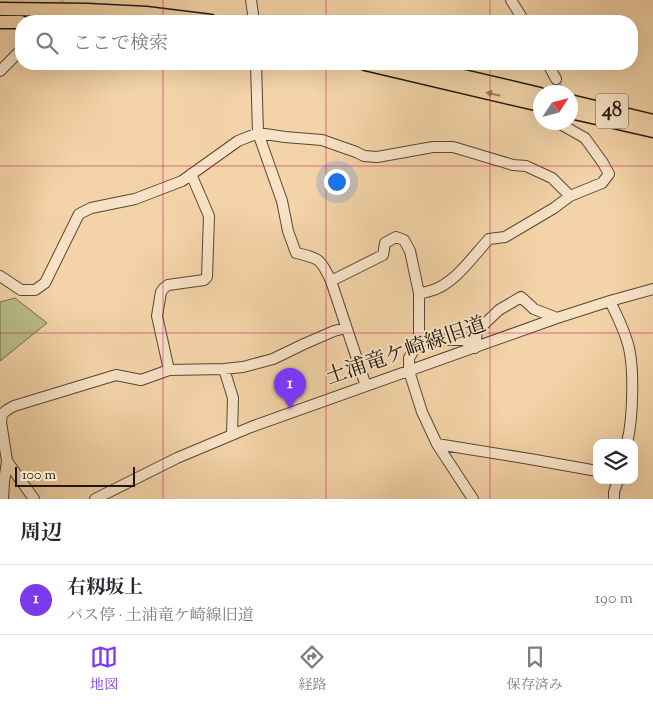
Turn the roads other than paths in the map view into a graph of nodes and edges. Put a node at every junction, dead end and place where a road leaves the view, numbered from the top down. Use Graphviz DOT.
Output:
graph roads {
  1 [pos="250,0"];
  2 [pos="511,0"];
  3 [pos="0,9"];
  4 [pos="162,15"];
  5 [pos="253,15"];
  6 [pos="520,15"];
  7 [pos="0,22"];
  8 [pos="15,22"];
  9 [pos="15,56"];
  10 [pos="256,70"];
  11 [pos="391,70"];
  12 [pos="438,70"];
  13 [pos="551,70"];
  14 [pos="0,71"];
  15 [pos="556,79"];
  16 [pos="533,92"];
  17 [pos="533,103"];
  18 [pos="578,103"];
  19 [pos="578,114"];
  20 [pos="653,120"];
  21 [pos="571,130"];
  22 [pos="653,131"];
  23 [pos="258,133"];
  24 [pos="191,174"];
  25 [pos="570,196"];
  26 [pos="0,276"];
  27 [pos="331,280"];
  28 [pos="653,289"];
  29 [pos="419,293"];
  30 [pos="610,301"];
  31 [pos="557,318"];
  32 [pos="346,328"];
  33 [pos="419,340"];
  34 [pos="475,348"];
  35 [pos="224,369"];
  36 [pos="169,370"];
  37 [pos="409,371"];
  38 [pos="366,386"];
  39 [pos="232,434"];
  40 [pos="628,439"];
  41 [pos="437,444"];
  42 [pos="7,461"];
  43 [pos="593,470"];
  44 [pos="617,484"];
  45 [pos="116,488"];
  46 [pos="3,499"];
  47 [pos="34,499"];
  48 [pos="95,499"];
  49 [pos="119,499"];
  50 [pos="473,499"];
  51 [pos="614,499"];
  1 -- 5 [label="street"];
  2 -- 6 [label="street"];
  3 -- 4 [label="main road"];
  7 -- 8 [label="main road"];
  9 -- 14 [label="street"];
  10 -- 23 [label="street"];
  17 -- 11 [label="main road, one-way"];
  12 -- 16 [label="main road"];
  13 -- 15 [label="street"];
  18 -- 20 [label="main road, 48"];
  19 -- 22 [label="main road, 48"];
  21 -- 25 [label="street"];
  23 -- 24 [label="street"];
  23 -- 25 [label="street"];
  23 -- 27 [label="street"];
  24 -- 26 [label="street"];
  24 -- 36 [label="street"];
  25 -- 29 [label="street"];
  27 -- 29 [label="street"];
  27 -- 32 [label="street"];
  28 -- 30 [label="street, 土浦竜ケ崎線旧道"];
  29 -- 33 [label="street"];
  30 -- 31 [label="street, 土浦竜ケ崎線旧道"];
  30 -- 40 [label="street"];
  31 -- 34 [label="street, 土浦竜ケ崎線旧道"];
  31 -- 34 [label="street"];
  32 -- 35 [label="street"];
  32 -- 38 [label="street"];
  33 -- 34 [label="street"];
  33 -- 37 [label="street"];
  34 -- 37 [label="street, 土浦竜ケ崎線旧道"];
  35 -- 36 [label="street"];
  35 -- 39 [label="street"];
  36 -- 42 [label="street"];
  37 -- 38 [label="street, 土浦竜ケ崎線旧道"];
  37 -- 41 [label="street"];
  38 -- 39 [label="street, 土浦竜ケ崎線旧道"];
  39 -- 45 [label="street, 土浦竜ケ崎線旧道"];
  41 -- 43 [label="street"];
  41 -- 50 [label="street"];
  42 -- 46 [label="street"];
  42 -- 47 [label="street"];
  44 -- 51 [label="street"];
  45 -- 48 [label="street, 土浦竜ケ崎線旧道"];
  45 -- 49 [label="street"];
}
